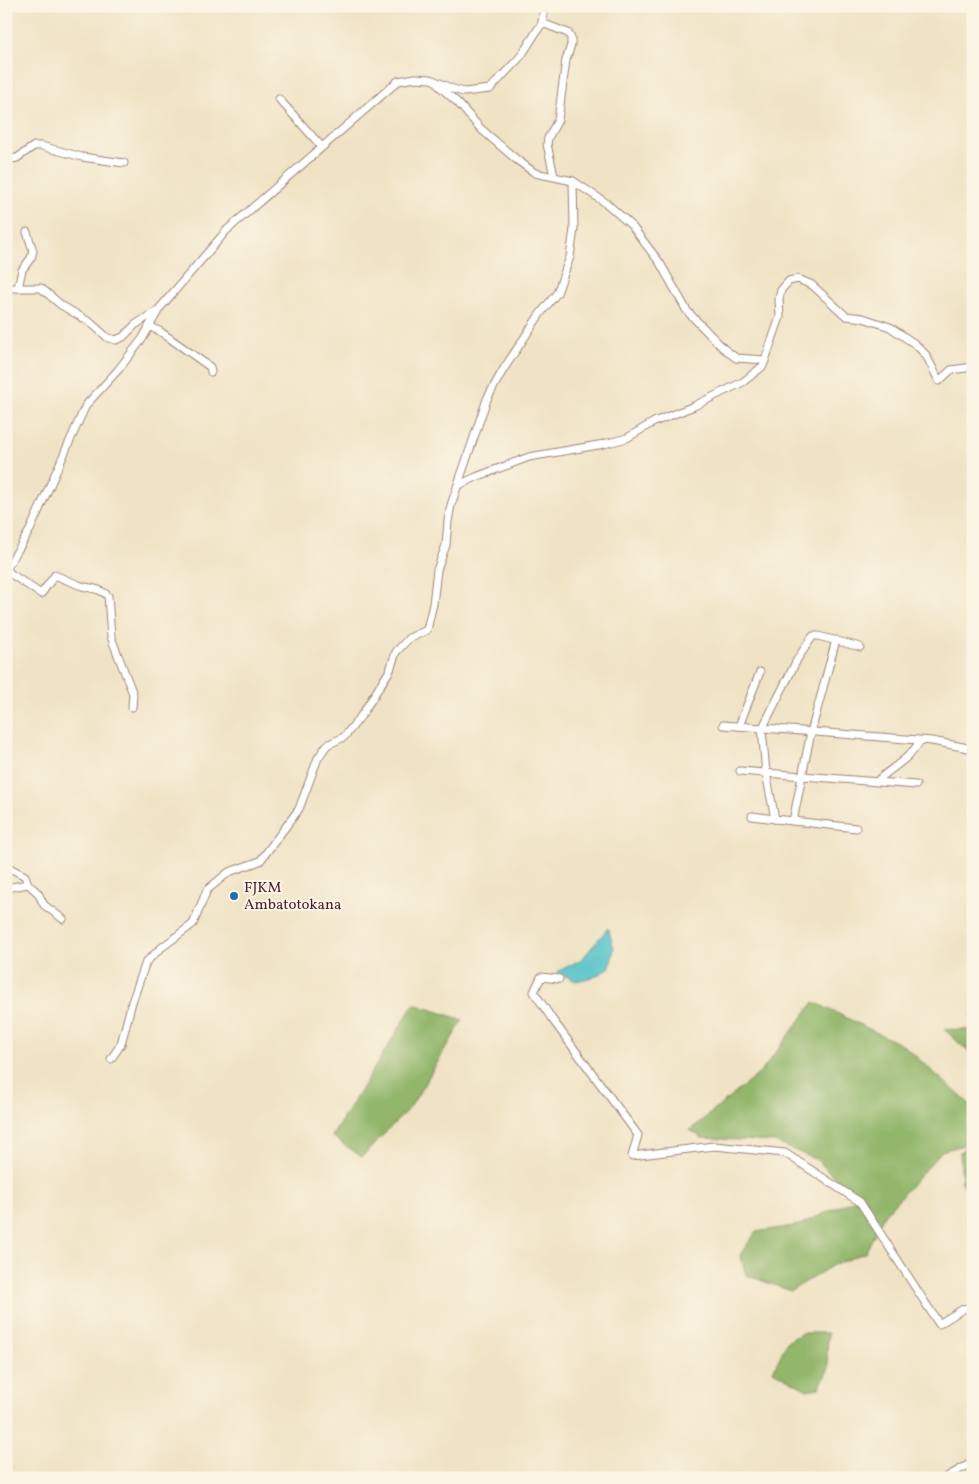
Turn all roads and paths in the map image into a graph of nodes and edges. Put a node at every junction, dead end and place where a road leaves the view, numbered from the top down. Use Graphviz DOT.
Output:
graph roads {
  1 [pos="544,6"];
  2 [pos="542,23"];
  3 [pos="431,79"];
  4 [pos="279,99"];
  5 [pos="322,147"];
  6 [pos="6,160"];
  7 [pos="124,163"];
  8 [pos="554,176"];
  9 [pos="573,181"];
  10 [pos="27,232"];
  11 [pos="6,286"];
  12 [pos="18,288"];
  13 [pos="159,309"];
  14 [pos="150,326"];
  15 [pos="765,360"];
  16 [pos="973,367"];
  17 [pos="211,372"];
  18 [pos="459,485"];
  19 [pos="7,574"];
  20 [pos="836,640"];
  21 [pos="860,646"];
  22 [pos="760,672"];
  23 [pos="132,707"];
  24 [pos="723,725"];
  25 [pos="739,726"];
  26 [pos="762,729"];
  27 [pos="811,732"];
  28 [pos="920,740"];
  29 [pos="973,749"];
  30 [pos="740,771"];
  31 [pos="766,774"];
  32 [pos="802,775"];
  33 [pos="877,781"];
  34 [pos="916,785"];
  35 [pos="752,816"];
  36 [pos="775,819"];
  37 [pos="793,822"];
  38 [pos="856,828"];
  39 [pos="6,866"];
  40 [pos="28,884"];
  41 [pos="6,888"];
  42 [pos="63,919"];
  43 [pos="559,979"];
  44 [pos="111,1059"];
  45 [pos="973,1307"];
  46 [pos="973,1462"];
  47 [pos="945,1478"];
  1 -- 2 [label="street"];
  2 -- 3 [label="street"];
  2 -- 8 [label="street"];
  3 -- 5 [label="street"];
  3 -- 8 [label="street"];
  4 -- 5 [label="street"];
  5 -- 13 [label="street"];
  6 -- 7 [label="street"];
  8 -- 9 [label="street"];
  9 -- 15 [label="street"];
  9 -- 18 [label="street"];
  10 -- 12 [label="street"];
  11 -- 12 [label="street"];
  12 -- 13 [label="street"];
  13 -- 14 [label="street"];
  14 -- 17 [label="street"];
  14 -- 19 [label="street"];
  15 -- 16 [label="street"];
  15 -- 18 [label="street"];
  18 -- 44 [label="street"];
  19 -- 23 [label="street"];
  20 -- 21 [label="street"];
  20 -- 26 [label="street"];
  20 -- 27 [label="street"];
  22 -- 25 [label="street"];
  24 -- 25 [label="street"];
  25 -- 26 [label="street"];
  26 -- 27 [label="street"];
  26 -- 31 [label="street"];
  27 -- 28 [label="street"];
  27 -- 32 [label="street"];
  28 -- 29 [label="street"];
  28 -- 33 [label="street"];
  30 -- 31 [label="street"];
  31 -- 32 [label="street"];
  31 -- 36 [label="street"];
  32 -- 33 [label="street"];
  32 -- 37 [label="street"];
  33 -- 34 [label="street"];
  35 -- 36 [label="street"];
  36 -- 37 [label="street"];
  37 -- 38 [label="street"];
  39 -- 40 [label="street"];
  40 -- 41 [label="street"];
  40 -- 42 [label="street"];
  43 -- 45 [label="street"];
  46 -- 47 [label="street"];
}
